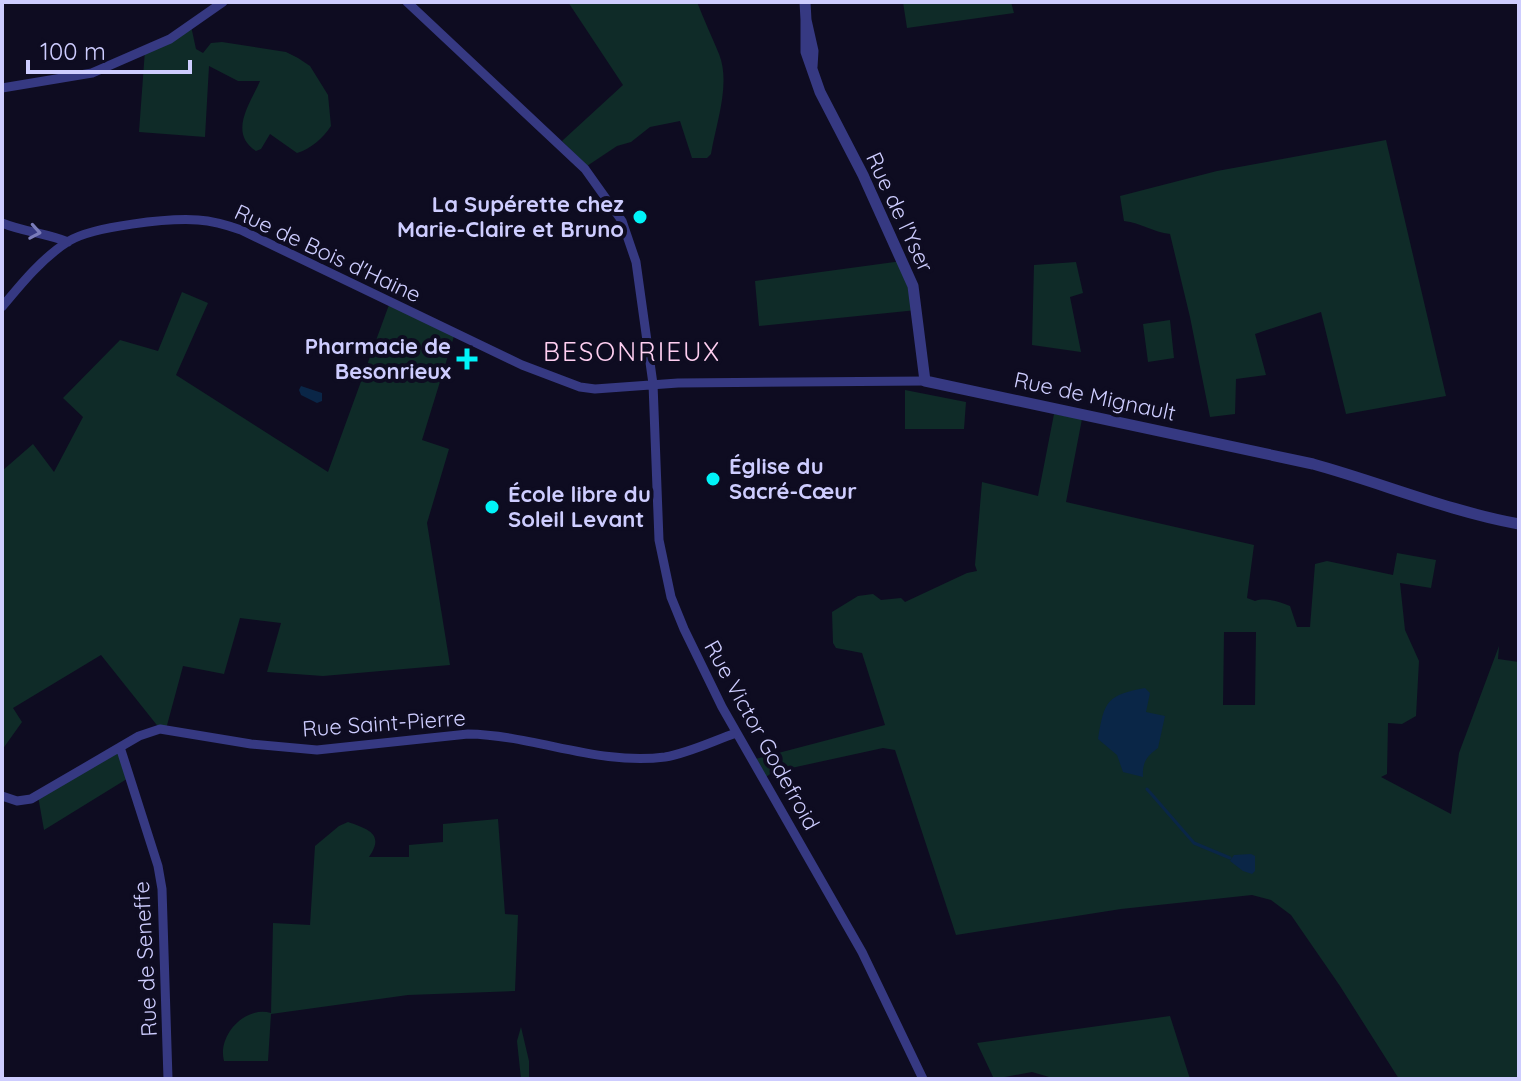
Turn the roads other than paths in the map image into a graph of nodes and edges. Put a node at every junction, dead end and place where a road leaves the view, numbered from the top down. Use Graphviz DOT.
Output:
graph roads {
  1 [pos="223,2"];
  2 [pos="407,2"];
  3 [pos="805,2"];
  4 [pos="2,88"];
  5 [pos="2,223"];
  6 [pos="68,242"];
  7 [pos="2,307"];
  8 [pos="925,381"];
  9 [pos="653,384"];
  10 [pos="1519,524"];
  11 [pos="736,733"];
  12 [pos="120,747"];
  13 [pos="2,796"];
  14 [pos="168,1079"];
  15 [pos="923,1079"];
  1 -- 4 [label="street"];
  2 -- 9 [label="street, Rue Victor Godefroid"];
  3 -- 8 [label="street, Rue de l'Yser"];
  5 -- 6 [label="street, one-way"];
  6 -- 7 [label="street, Rue de Bois d'Haine"];
  6 -- 9 [label="street, Rue de Bois d'Haine"];
  8 -- 9 [label="street, Rue de Mignault"];
  8 -- 10 [label="street, Rue de Mignault"];
  9 -- 11 [label="street, Rue Victor Godefroid"];
  11 -- 12 [label="street, Rue Saint-Pierre"];
  11 -- 15 [label="street, Rue Victor Godefroid"];
  12 -- 13 [label="street, Rue Saint-Pierre"];
  12 -- 14 [label="street, Rue de Seneffe"];
}
